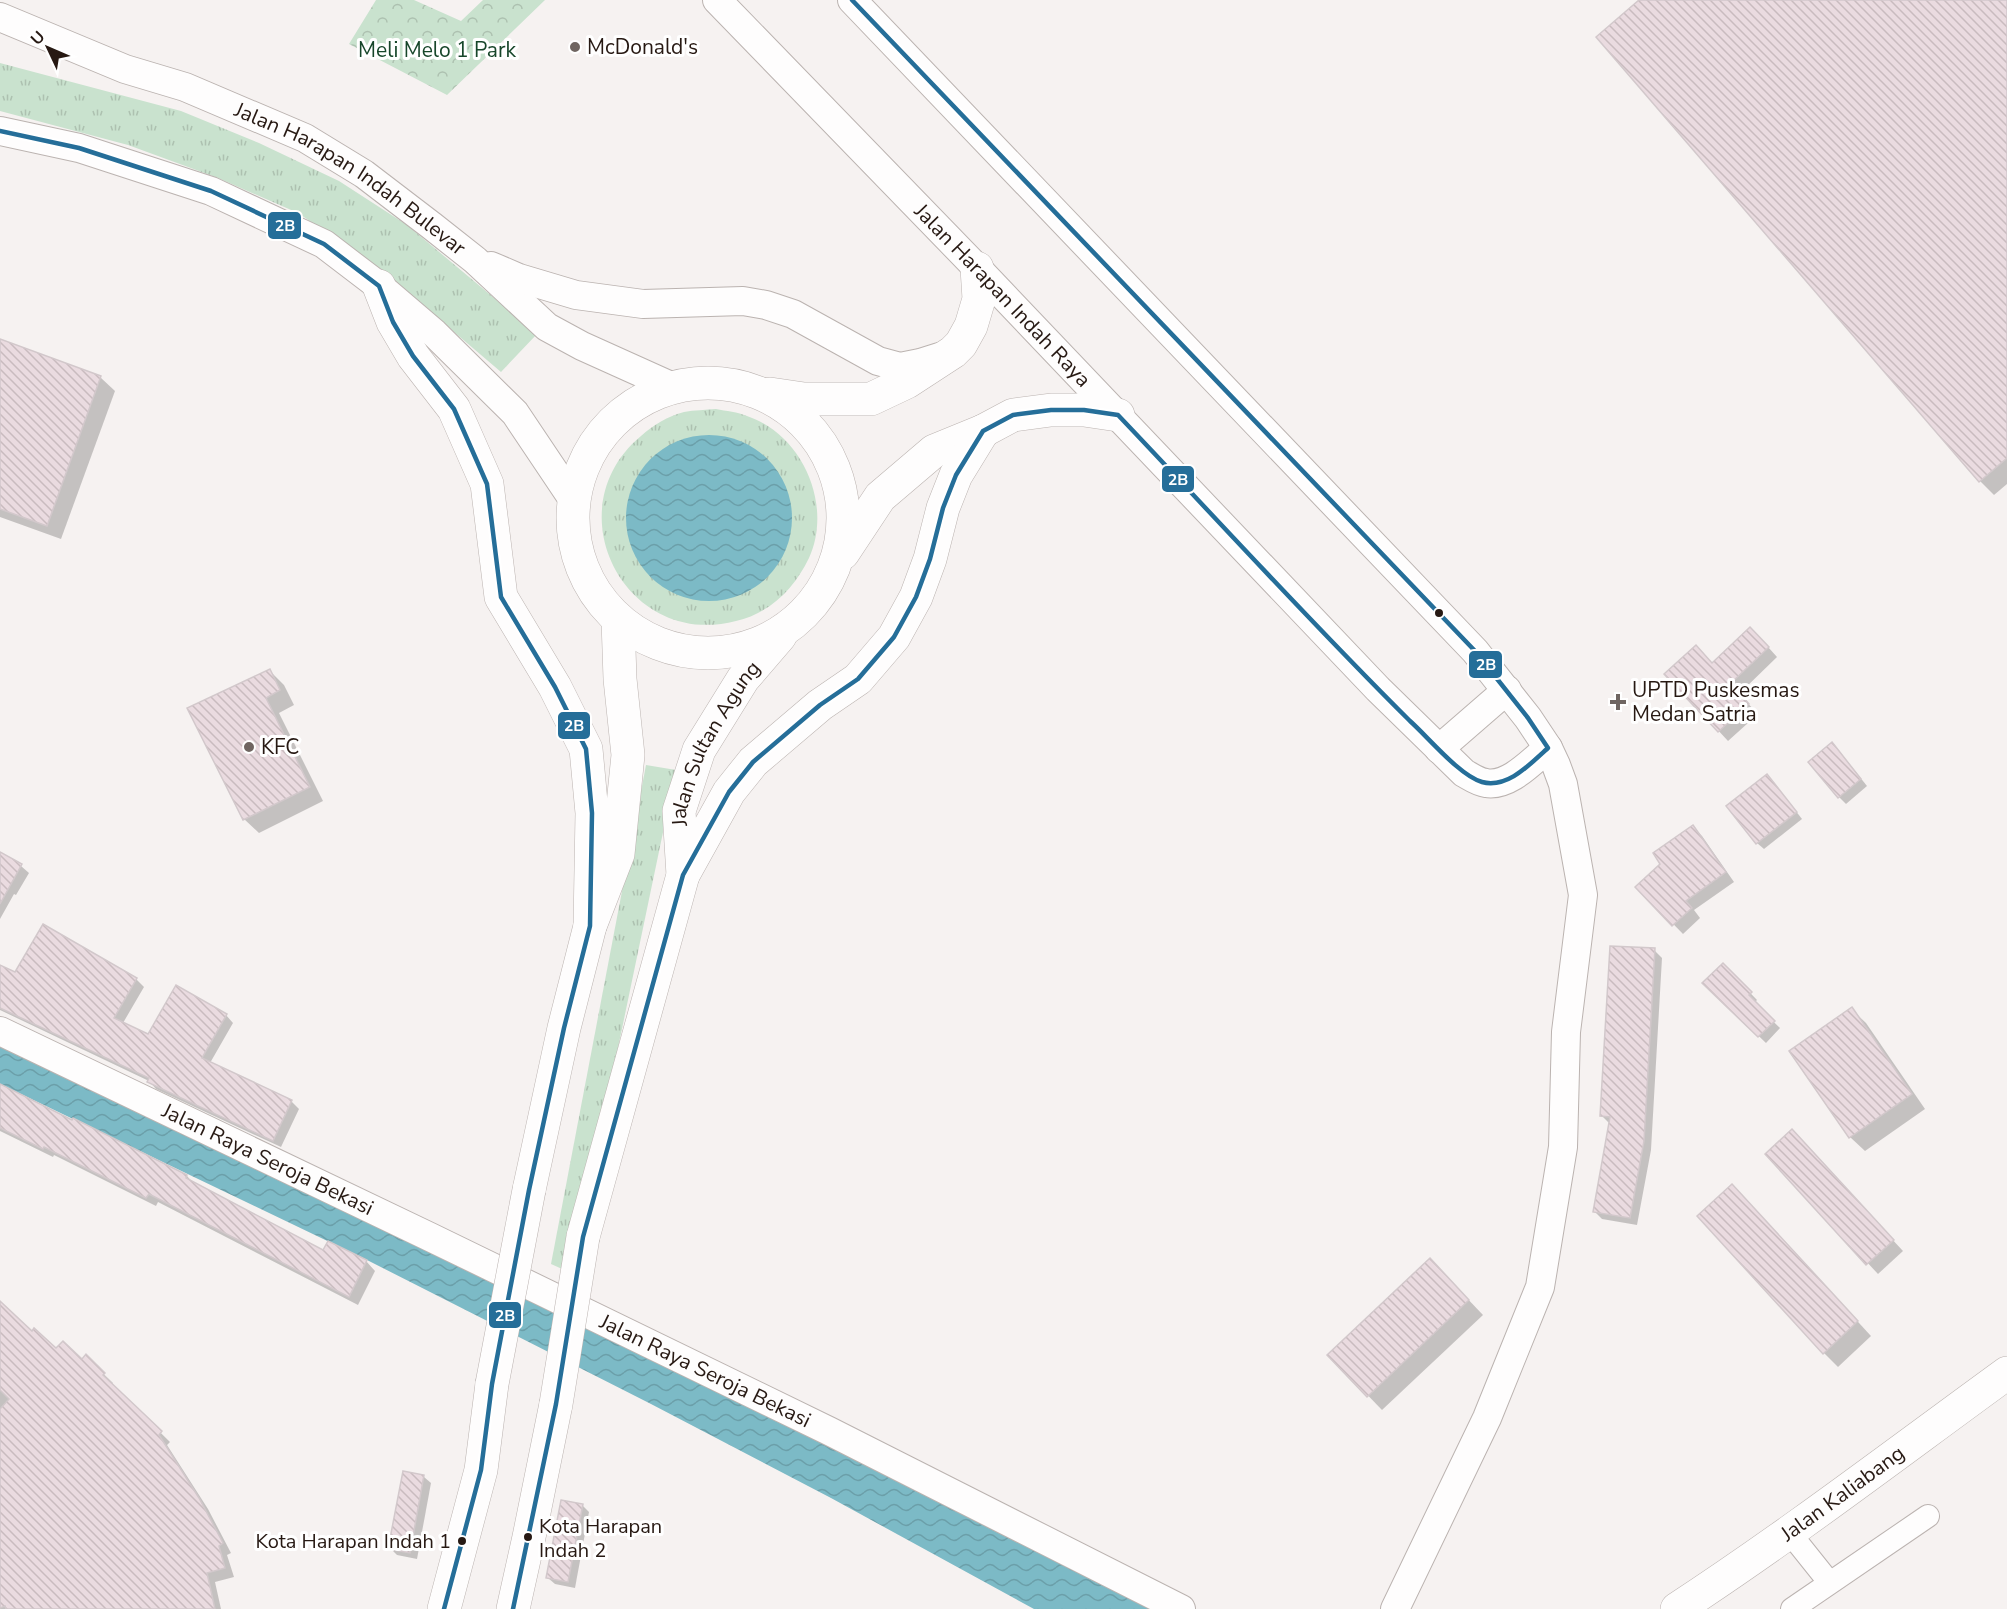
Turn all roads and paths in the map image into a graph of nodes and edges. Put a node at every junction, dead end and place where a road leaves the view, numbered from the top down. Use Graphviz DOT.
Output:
graph roads {
  1 [pos="717,0"];
  2 [pos="852,0"];
  3 [pos="0,17"];
  4 [pos="0,131"];
  5 [pos="475,260"];
  6 [pos="977,268"];
  7 [pos="379,286"];
  8 [pos="953,352"];
  9 [pos="674,387"];
  10 [pos="762,393"];
  11 [pos="1118,415"];
  12 [pos="983,431"];
  13 [pos="574,501"];
  14 [pos="834,567"];
  15 [pos="618,620"];
  16 [pos="787,628"];
  17 [pos="1507,690"];
  18 [pos="1548,748"];
  19 [pos="1439,749"];
  20 [pos="683,875"];
  21 [pos="590,926"];
  22 [pos="0,1031"];
  23 [pos="2007,1373"];
  24 [pos="1928,1516"];
  25 [pos="1789,1532"];
  26 [pos="1829,1582"];
  27 [pos="444,1609"];
  28 [pos="513,1609"];
  29 [pos="1181,1609"];
  30 [pos="1395,1609"];
  31 [pos="1677,1609"];
  32 [pos="1791,1609"];
  1 -- 6 [label="street, Jalan Harapan Indah Raya"];
  2 -- 17 [label="street"];
  3 -- 5 [label="street, Jalan Harapan Indah Bulevar"];
  4 -- 7 [label="street"];
  5 -- 8 [label="street"];
  5 -- 9 [label="street, Jalan Harapan Indah Bulevar"];
  6 -- 8 [label="main road"];
  6 -- 11 [label="street, Jalan Harapan Indah Raya"];
  7 -- 13 [label="street"];
  7 -- 21 [label="main road"];
  8 -- 10 [label="main road"];
  9 -- 10 [label="main road"];
  9 -- 13 [label="main road"];
  10 -- 14 [label="main road"];
  11 -- 12 [label="main road"];
  11 -- 19 [label="street, Jalan Harapan Indah Raya"];
  12 -- 14 [label="main road"];
  12 -- 20 [label="main road"];
  13 -- 15 [label="main road"];
  14 -- 16 [label="main road"];
  15 -- 16 [label="main road"];
  15 -- 21 [label="main road"];
  16 -- 20 [label="main road, Jalan Sultan Agung"];
  17 -- 18 [label="street"];
  17 -- 19 [label="street"];
  18 -- 19 [label="street, Jalan Harapan Indah Raya"];
  18 -- 30 [label="street"];
  20 -- 28 [label="main road, Jalan Sultan Agung, bridge"];
  21 -- 27 [label="main road, bridge"];
  22 -- 29 [label="street, Jalan Raya Seroja Bekasi"];
  23 -- 25 [label="main road, Jalan Kaliabang"];
  24 -- 26 [label="street"];
  25 -- 26 [label="street"];
  25 -- 31 [label="main road, Jalan Kaliabang"];
  26 -- 32 [label="street"];
}
